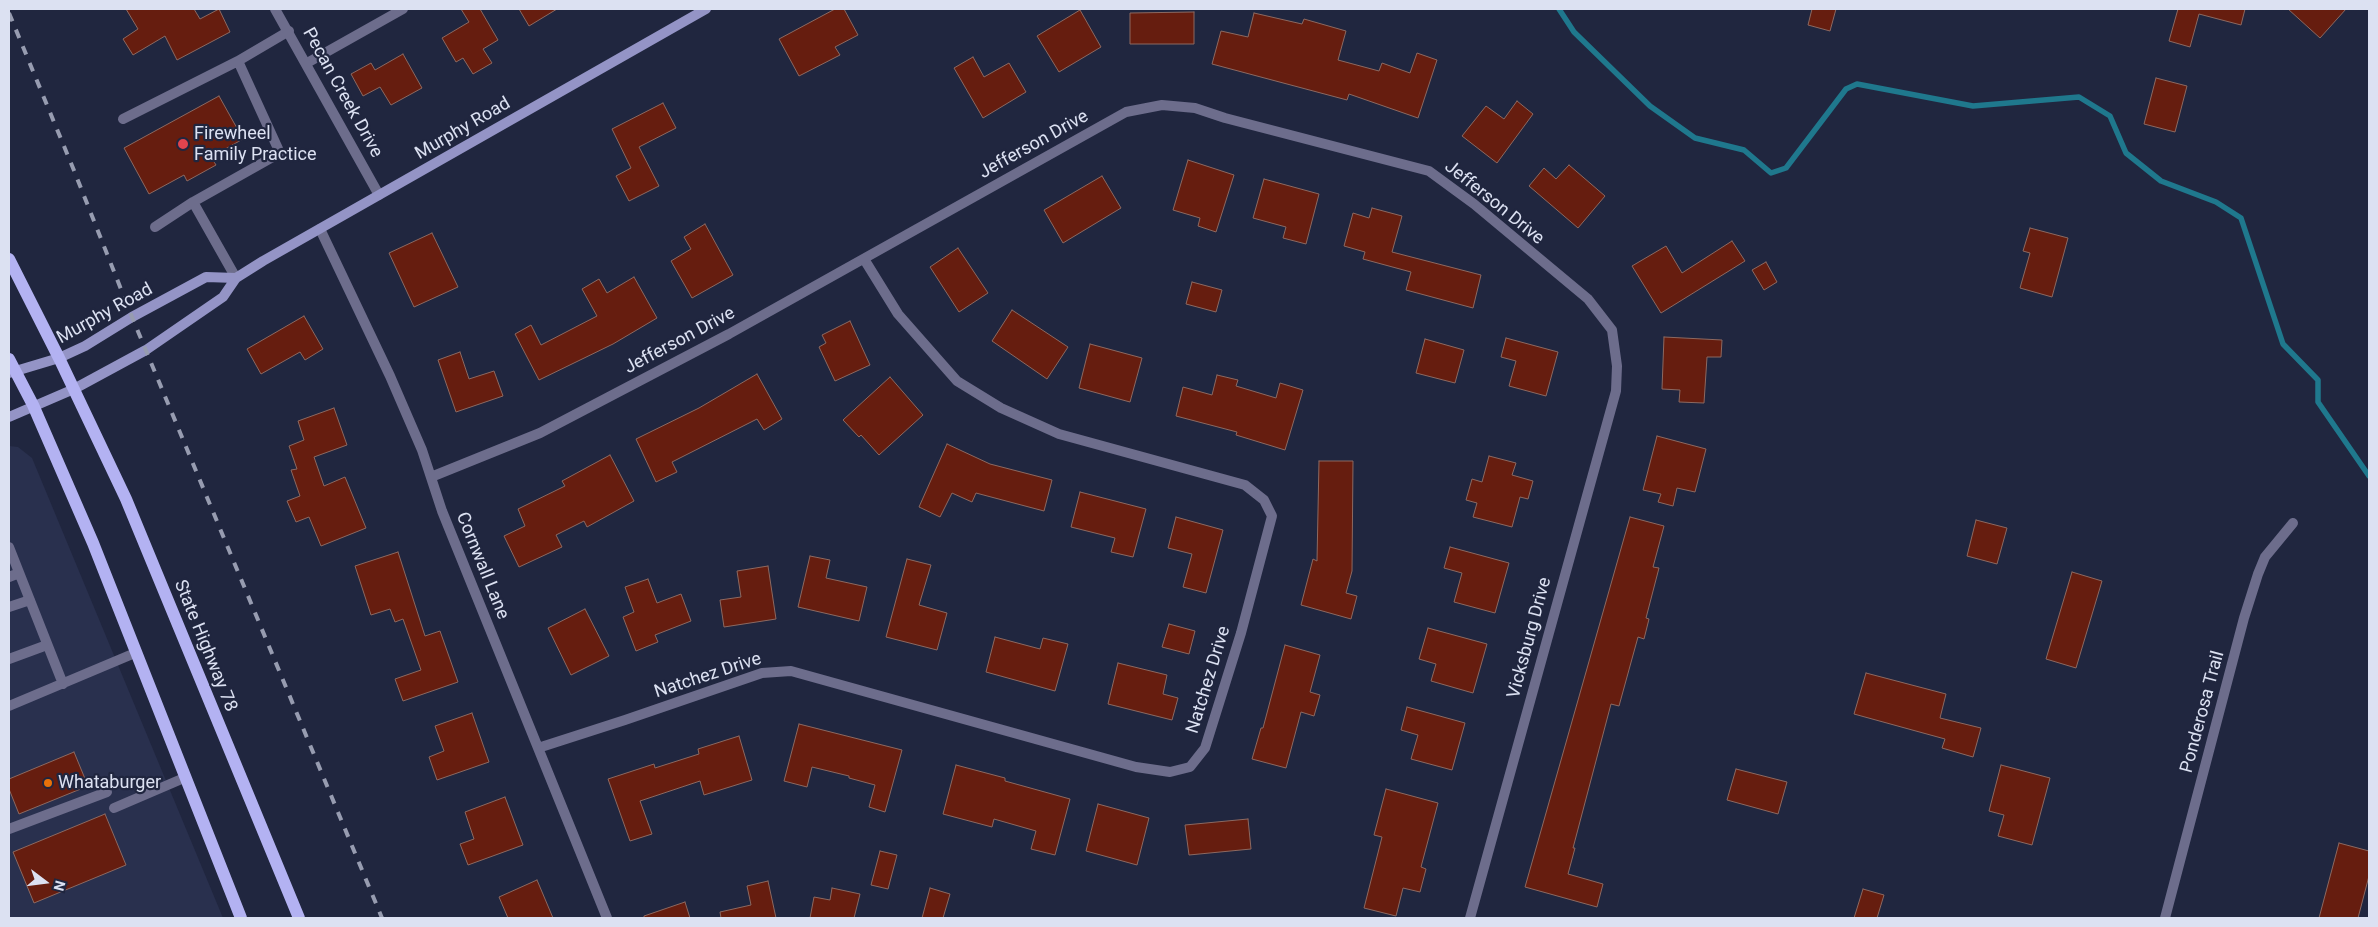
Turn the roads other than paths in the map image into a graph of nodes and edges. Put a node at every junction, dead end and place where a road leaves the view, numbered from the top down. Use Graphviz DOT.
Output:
graph roads {
  1 [pos="274,9"];
  2 [pos="403,9"];
  3 [pos="706,9"];
  4 [pos="289,31"];
  5 [pos="238,61"];
  6 [pos="307,63"];
  7 [pos="123,119"];
  8 [pos="379,195"];
  9 [pos="193,202"];
  10 [pos="155,226"];
  11 [pos="320,229"];
  12 [pos="9,259"];
  13 [pos="864,259"];
  14 [pos="236,278"];
  15 [pos="59,358"];
  16 [pos="9,359"];
  17 [pos="1617,366"];
  18 [pos="12,372"];
  19 [pos="74,389"];
  20 [pos="33,405"];
  21 [pos="9,417"];
  22 [pos="431,477"];
  23 [pos="2293,523"];
  24 [pos="9,547"];
  25 [pos="19,573"];
  26 [pos="9,577"];
  27 [pos="30,600"];
  28 [pos="9,607"];
  29 [pos="47,645"];
  30 [pos="135,653"];
  31 [pos="9,659"];
  32 [pos="62,684"];
  33 [pos="9,706"];
  34 [pos="538,748"];
  35 [pos="184,778"];
  36 [pos="107,792"];
  37 [pos="114,808"];
  38 [pos="9,829"];
  39 [pos="241,918"];
  40 [pos="299,918"];
  41 [pos="607,918"];
  42 [pos="1470,918"];
  43 [pos="2165,918"];
  1 -- 4 [label="street, Pecan Creek Drive"];
  2 -- 6 [label="street"];
  3 -- 8 [label="main road, Murphy Road"];
  4 -- 5 [label="street"];
  4 -- 6 [label="street, Pecan Creek Drive"];
  5 -- 7 [label="street"];
  5 -- 9 [label="street"];
  6 -- 8 [label="street, Pecan Creek Drive"];
  8 -- 11 [label="main road, Murphy Road"];
  9 -- 10 [label="street"];
  9 -- 14 [label="street"];
  11 -- 14 [label="main road, Murphy Road"];
  11 -- 22 [label="street, Cornwall Lane"];
  12 -- 15 [label="main road, State Highway 78"];
  13 -- 17 [label="street, Jefferson Drive"];
  13 -- 22 [label="street, Jefferson Drive"];
  13 -- 34 [label="street, Natchez Drive"];
  14 -- 15 [label="main road, Murphy Road"];
  14 -- 19 [label="main road, Murphy Road"];
  15 -- 18 [label="main road, Murphy Road"];
  15 -- 19 [label="main road, State Highway 78"];
  16 -- 18 [label="main road"];
  17 -- 42 [label="street, Vicksburg Drive"];
  18 -- 20 [label="main road"];
  19 -- 20 [label="main road, Murphy Road"];
  19 -- 40 [label="main road, State Highway 78"];
  20 -- 21 [label="main road, Murphy Road"];
  20 -- 30 [label="main road"];
  22 -- 34 [label="street, Cornwall Lane"];
  23 -- 43 [label="street, Ponderosa Trail"];
  24 -- 25 [label="street"];
  25 -- 26 [label="street"];
  25 -- 27 [label="street"];
  27 -- 28 [label="street"];
  27 -- 29 [label="street"];
  29 -- 31 [label="street"];
  29 -- 32 [label="street"];
  30 -- 32 [label="street"];
  30 -- 35 [label="main road"];
  32 -- 33 [label="street"];
  34 -- 41 [label="street, Cornwall Lane"];
  35 -- 37 [label="street"];
  35 -- 39 [label="main road"];
  36 -- 38 [label="street"];
}
